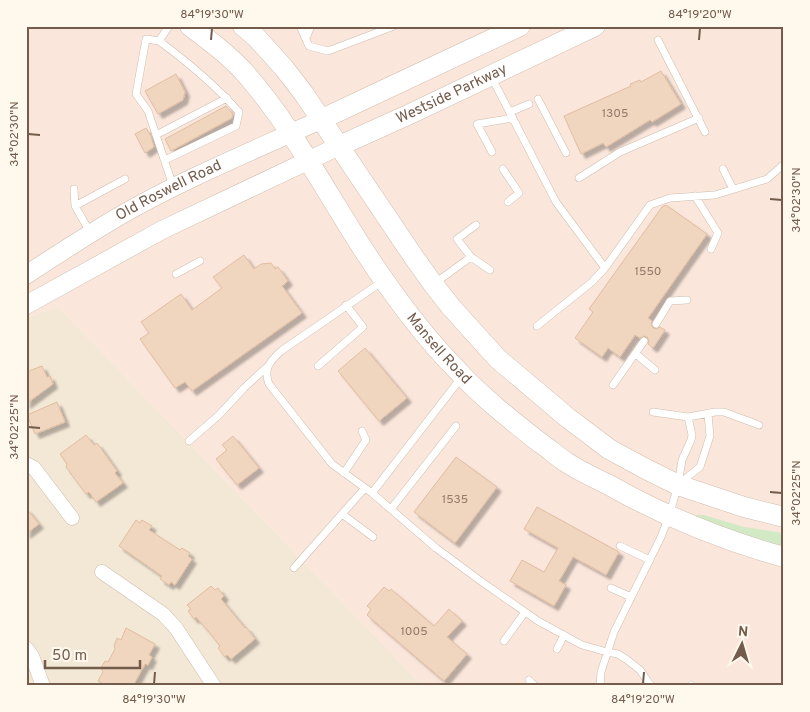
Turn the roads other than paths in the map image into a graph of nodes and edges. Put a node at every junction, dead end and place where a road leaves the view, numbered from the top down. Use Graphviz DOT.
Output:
graph roads {
  1 [pos="169,26"];
  2 [pos="190,26"];
  3 [pos="243,26"];
  4 [pos="300,26"];
  5 [pos="311,26"];
  6 [pos="394,26"];
  7 [pos="520,26"];
  8 [pos="595,26"];
  9 [pos="306,38"];
  10 [pos="658,40"];
  11 [pos="159,41"];
  12 [pos="491,76"];
  13 [pos="227,98"];
  14 [pos="538,99"];
  15 [pos="529,104"];
  16 [pos="511,115"];
  17 [pos="698,118"];
  18 [pos="320,120"];
  19 [pos="705,132"];
  20 [pos="291,134"];
  21 [pos="156,135"];
  22 [pos="339,146"];
  23 [pos="492,152"];
  24 [pos="566,154"];
  25 [pos="165,160"];
  26 [pos="308,160"];
  27 [pos="784,164"];
  28 [pos="723,168"];
  29 [pos="503,169"];
  30 [pos="125,180"];
  31 [pos="591,180"];
  32 [pos="174,188"];
  33 [pos="74,189"];
  34 [pos="734,189"];
  35 [pos="695,196"];
  36 [pos="508,202"];
  37 [pos="75,206"];
  38 [pos="476,225"];
  39 [pos="91,233"];
  40 [pos="711,249"];
  41 [pos="471,257"];
  42 [pos="200,261"];
  43 [pos="605,268"];
  44 [pos="490,270"];
  45 [pos="176,274"];
  46 [pos="26,275"];
  47 [pos="384,280"];
  48 [pos="433,284"];
  49 [pos="687,300"];
  50 [pos="26,305"];
  51 [pos="346,305"];
  52 [pos="656,324"];
  53 [pos="537,326"];
  54 [pos="644,341"];
  55 [pos="636,354"];
  56 [pos="268,366"];
  57 [pos="318,366"];
  58 [pos="655,370"];
  59 [pos="463,376"];
  60 [pos="613,386"];
  61 [pos="653,412"];
  62 [pos="708,414"];
  63 [pos="688,417"];
  64 [pos="759,425"];
  65 [pos="456,426"];
  66 [pos="362,431"];
  67 [pos="189,441"];
  68 [pos="26,464"];
  69 [pos="344,473"];
  70 [pos="678,485"];
  71 [pos="369,490"];
  72 [pos="391,509"];
  73 [pos="342,514"];
  74 [pos="669,516"];
  75 [pos="784,517"];
  76 [pos="72,518"];
  77 [pos="373,536"];
  78 [pos="620,546"];
  79 [pos="784,556"];
  80 [pos="650,560"];
  81 [pos="294,568"];
  82 [pos="102,572"];
  83 [pos="611,588"];
  84 [pos="631,597"];
  85 [pos="526,612"];
  86 [pos="564,635"];
  87 [pos="504,641"];
  88 [pos="26,648"];
  89 [pos="557,649"];
  90 [pos="607,652"];
  91 [pos="529,680"];
  92 [pos="43,686"];
  93 [pos="214,686"];
  94 [pos="535,686"];
  95 [pos="600,686"];
  96 [pos="651,686"];
  1 -- 11 [label="lane"];
  2 -- 20 [label="main road, Mansell Road"];
  3 -- 18 [label="main road"];
  4 -- 9 [label="lane"];
  5 -- 9 [label="lane"];
  6 -- 9 [label="lane"];
  7 -- 18 [label="main road"];
  8 -- 12 [label="main road, Westside Parkway"];
  10 -- 17 [label="lane"];
  11 -- 13 [label="lane"];
  11 -- 21 [label="lane"];
  12 -- 16 [label="lane"];
  12 -- 22 [label="main road, Westside Parkway"];
  13 -- 21 [label="lane"];
  13 -- 25 [label="lane"];
  14 -- 24 [label="lane"];
  15 -- 16 [label="lane"];
  16 -- 23 [label="lane"];
  16 -- 43 [label="lane"];
  17 -- 19 [label="lane"];
  17 -- 31 [label="lane"];
  18 -- 20 [label="street, Old Roswell Road"];
  18 -- 22 [label="main road"];
  20 -- 26 [label="main road, Mansell Road"];
  20 -- 32 [label="street, Old Roswell Road"];
  21 -- 25 [label="lane"];
  22 -- 26 [label="street, Westside Parkway"];
  22 -- 48 [label="main road"];
  25 -- 32 [label="lane"];
  26 -- 47 [label="main road, Mansell Road"];
  26 -- 50 [label="street, Old Roswell Road"];
  27 -- 34 [label="lane"];
  28 -- 34 [label="lane"];
  29 -- 36 [label="lane"];
  30 -- 37 [label="lane"];
  32 -- 39 [label="street, Old Roswell Road"];
  33 -- 37 [label="lane"];
  34 -- 35 [label="lane"];
  35 -- 40 [label="lane"];
  35 -- 43 [label="lane"];
  37 -- 39 [label="lane"];
  38 -- 41 [label="lane"];
  39 -- 46 [label="street, Old Roswell Road"];
  41 -- 44 [label="lane"];
  41 -- 48 [label="lane"];
  42 -- 45 [label="lane"];
  43 -- 53 [label="lane"];
  47 -- 51 [label="lane"];
  47 -- 59 [label="main road, Mansell Road"];
  48 -- 70 [label="main road"];
  49 -- 52 [label="lane"];
  51 -- 56 [label="lane"];
  51 -- 57 [label="lane"];
  54 -- 55 [label="lane"];
  55 -- 58 [label="lane"];
  55 -- 60 [label="lane"];
  56 -- 67 [label="lane"];
  56 -- 69 [label="lane"];
  59 -- 71 [label="lane"];
  59 -- 74 [label="main road, Mansell Road"];
  61 -- 63 [label="lane"];
  62 -- 63 [label="lane"];
  62 -- 64 [label="lane"];
  62 -- 70 [label="lane"];
  63 -- 70 [label="lane"];
  65 -- 72 [label="lane"];
  66 -- 69 [label="lane"];
  68 -- 76 [label="street"];
  69 -- 71 [label="lane"];
  70 -- 74 [label="lane"];
  70 -- 75 [label="main road"];
  71 -- 72 [label="lane"];
  71 -- 73 [label="lane"];
  72 -- 85 [label="lane"];
  73 -- 77 [label="lane"];
  73 -- 81 [label="lane"];
  74 -- 79 [label="main road, Mansell Road"];
  74 -- 80 [label="lane"];
  78 -- 80 [label="lane"];
  80 -- 84 [label="lane"];
  82 -- 93 [label="street"];
  83 -- 84 [label="lane"];
  84 -- 90 [label="lane"];
  85 -- 86 [label="lane"];
  85 -- 87 [label="lane"];
  86 -- 89 [label="lane"];
  86 -- 90 [label="lane"];
  88 -- 92 [label="street"];
  90 -- 95 [label="lane"];
  90 -- 96 [label="lane"];
  91 -- 94 [label="lane"];
}
